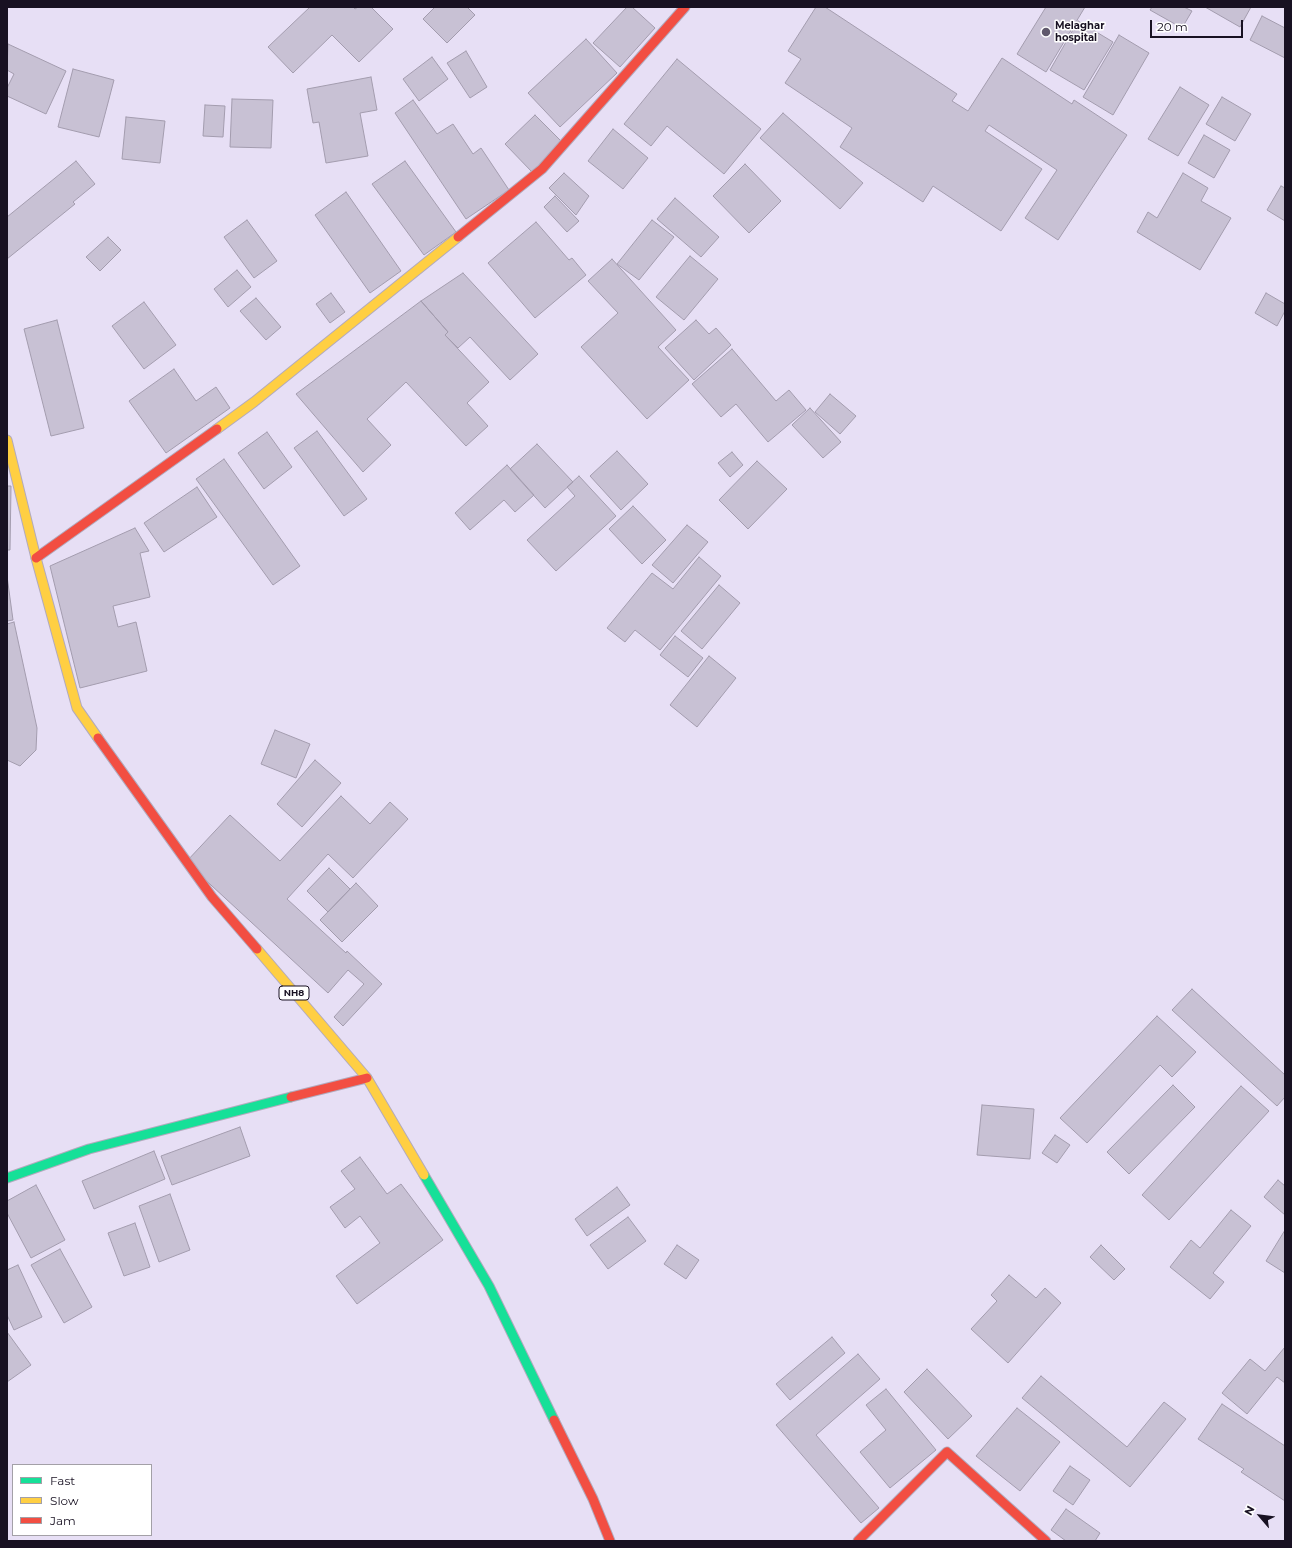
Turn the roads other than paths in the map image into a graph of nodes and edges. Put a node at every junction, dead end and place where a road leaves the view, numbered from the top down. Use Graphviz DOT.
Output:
graph roads {
  1 [pos="685,7"];
  2 [pos="7,440"];
  3 [pos="36,558"];
  4 [pos="368,1078"];
  5 [pos="7,1178"];
  6 [pos="610,1541"];
  7 [pos="858,1541"];
  8 [pos="1046,1541"];
  1 -- 3 [label="main road"];
  2 -- 3 [label="main road, NH8"];
  3 -- 4 [label="main road, NH8"];
  4 -- 5 [label="main road"];
  4 -- 6 [label="main road, NH8"];
  7 -- 8 [label="main road"];
}
